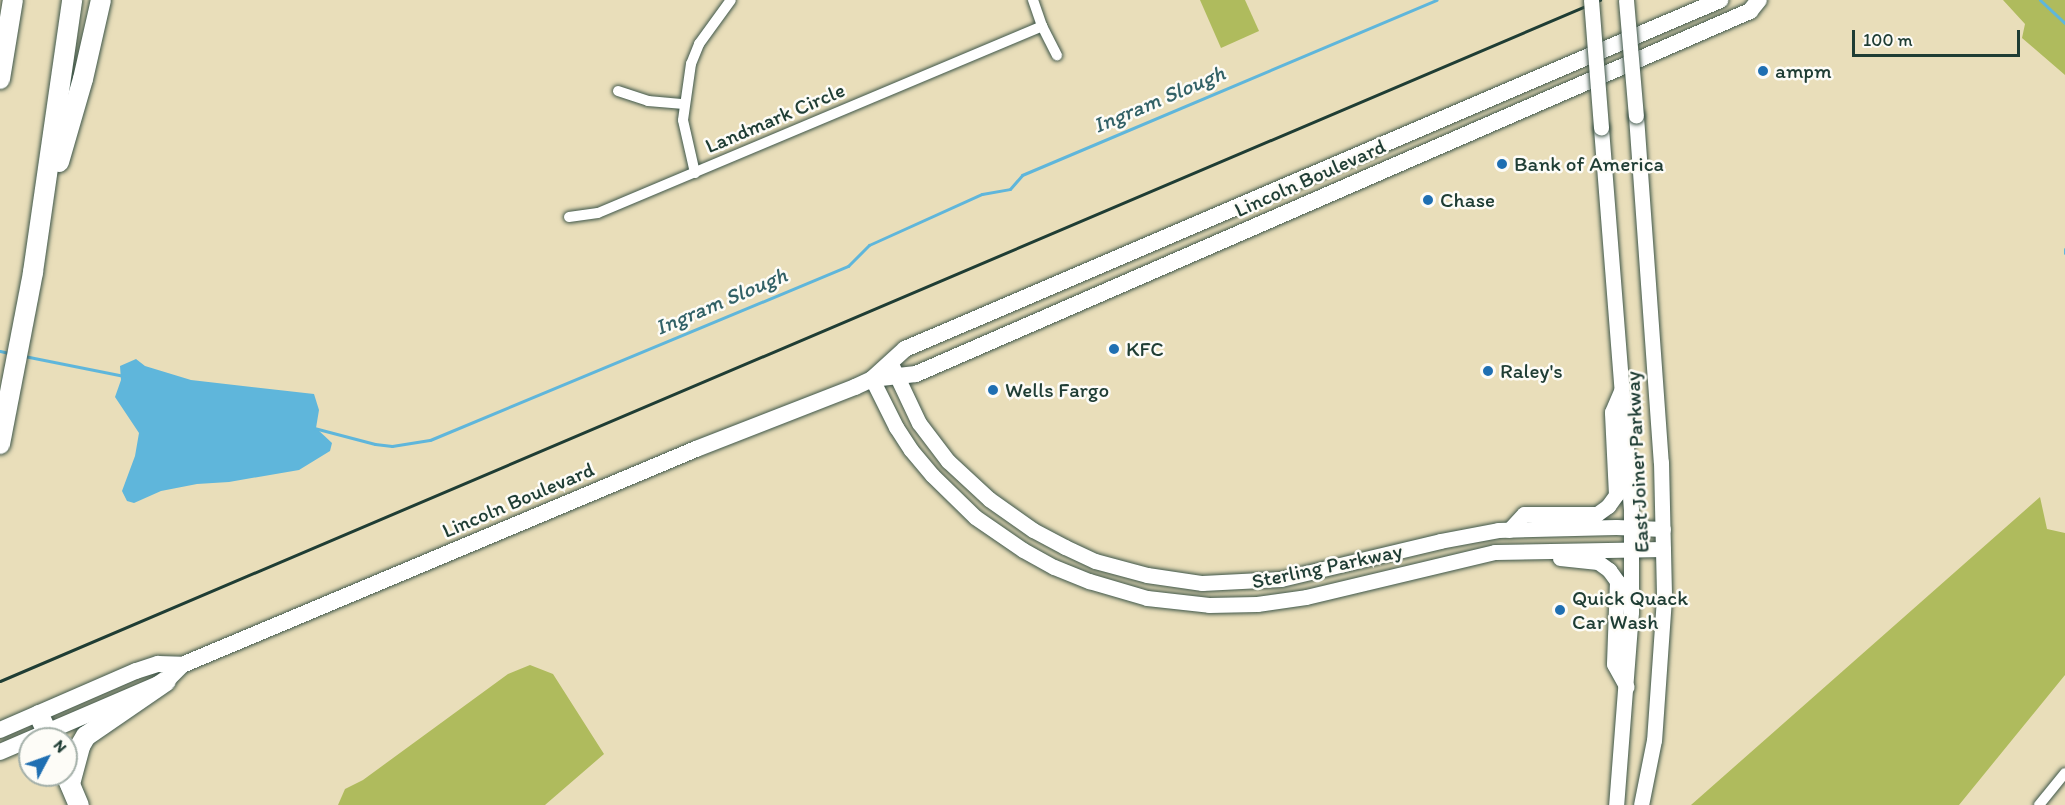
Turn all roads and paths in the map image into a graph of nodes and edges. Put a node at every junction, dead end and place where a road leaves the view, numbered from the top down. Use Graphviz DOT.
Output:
graph roads {
  1 [pos="13,0"];
  2 [pos="72,0"];
  3 [pos="101,0"];
  4 [pos="730,0"];
  5 [pos="1033,0"];
  6 [pos="1591,0"];
  7 [pos="1626,0"];
  8 [pos="1720,0"];
  9 [pos="1759,0"];
  10 [pos="1042,26"];
  11 [pos="1057,55"];
  12 [pos="0,80"];
  13 [pos="618,91"];
  14 [pos="684,104"];
  15 [pos="695,173"];
  16 [pos="569,218"];
  17 [pos="39,228"];
  18 [pos="893,369"];
  19 [pos="872,379"];
  20 [pos="1622,388"];
  21 [pos="0,444"];
  22 [pos="1631,527"];
  23 [pos="1663,528"];
  24 [pos="1509,530"];
  25 [pos="1631,549"];
  26 [pos="1664,549"];
  27 [pos="1507,551"];
  28 [pos="182,665"];
  29 [pos="166,681"];
  30 [pos="1627,687"];
  31 [pos="48,727"];
  32 [pos="50,727"];
  33 [pos="0,730"];
  34 [pos="18,730"];
  35 [pos="18,743"];
  36 [pos="0,752"];
  37 [pos="78,752"];
  38 [pos="2065,773"];
  39 [pos="72,787"];
  40 [pos="80,805"];
  41 [pos="1616,805"];
  42 [pos="1641,805"];
  43 [pos="2039,805"];
  1 -- 12 [label="highway"];
  2 -- 17 [label="highway"];
  3 -- 17 [label="highway"];
  4 -- 14 [label="street, Landmark Circle"];
  5 -- 10 [label="street"];
  6 -- 20 [label="main road, East Joiner Parkway, bridge"];
  7 -- 23 [label="main road, East Joiner Parkway, bridge"];
  8 -- 18 [label="main road, Lincoln Boulevard"];
  9 -- 18 [label="main road, Lincoln Boulevard"];
  10 -- 11 [label="street"];
  10 -- 15 [label="street, Landmark Circle"];
  13 -- 14 [label="street"];
  14 -- 15 [label="street, Landmark Circle"];
  15 -- 16 [label="street"];
  17 -- 21 [label="highway"];
  18 -- 19 [label="main road, Lincoln Boulevard"];
  18 -- 24 [label="main road, Sterling Parkway"];
  19 -- 27 [label="main road, Sterling Parkway"];
  19 -- 28 [label="main road, Lincoln Boulevard"];
  20 -- 22 [label="main road, East Joiner Parkway"];
  20 -- 24 [label="main road"];
  22 -- 23 [label="main road, Sterling Parkway"];
  22 -- 24 [label="main road, Sterling Parkway"];
  22 -- 25 [label="main road, East Joiner Parkway"];
  23 -- 26 [label="main road, East Joiner Parkway"];
  25 -- 26 [label="main road, Sterling Parkway"];
  25 -- 27 [label="main road, Sterling Parkway"];
  25 -- 30 [label="main road, East Joiner Parkway"];
  26 -- 42 [label="main road, East Joiner Parkway"];
  27 -- 30 [label="main road"];
  28 -- 29 [label="main road, Lincoln Boulevard"];
  28 -- 31 [label="main road, Lincoln Boulevard"];
  29 -- 32 [label="main road, Lincoln Boulevard"];
  29 -- 37 [label="highway"];
  30 -- 41 [label="main road, East Joiner Parkway"];
  33 -- 34 [label="main road, Lincoln Boulevard"];
  35 -- 36 [label="main road, Lincoln Boulevard"];
  38 -- 43 [label="street"];
  39 -- 40 [label="highway"];
}
